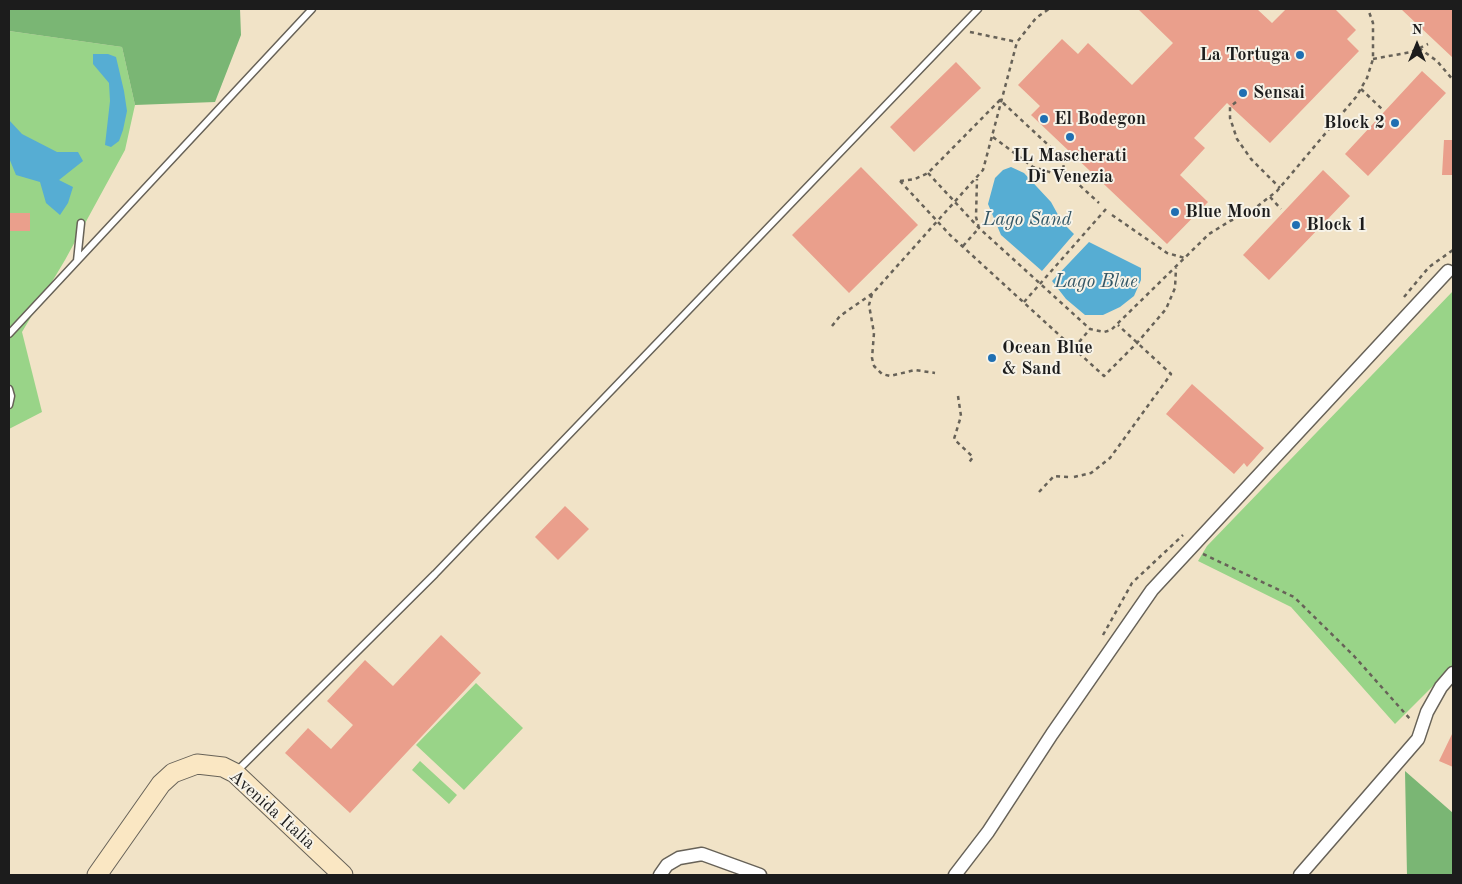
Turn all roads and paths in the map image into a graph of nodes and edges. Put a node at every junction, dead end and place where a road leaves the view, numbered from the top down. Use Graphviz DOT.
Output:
graph roads {
  1 [pos="312,9"];
  2 [pos="978,9"];
  3 [pos="1049,9"];
  4 [pos="1368,9"];
  5 [pos="959,29"];
  6 [pos="1017,42"];
  7 [pos="1428,44"];
  8 [pos="1420,48"];
  9 [pos="1373,59"];
  10 [pos="1453,80"];
  11 [pos="1361,89"];
  12 [pos="1000,100"];
  13 [pos="1236,102"];
  14 [pos="1382,109"];
  15 [pos="993,137"];
  16 [pos="1064,171"];
  17 [pos="928,172"];
  18 [pos="977,178"];
  19 [pos="1280,188"];
  20 [pos="1270,197"];
  21 [pos="956,203"];
  22 [pos="1099,203"];
  23 [pos="1106,209"];
  24 [pos="1281,209"];
  25 [pos="1112,215"];
  26 [pos="939,221"];
  27 [pos="81,223"];
  28 [pos="979,228"];
  29 [pos="963,246"];
  30 [pos="1185,258"];
  31 [pos="77,261"];
  32 [pos="1176,268"];
  33 [pos="1452,270"];
  34 [pos="1040,284"];
  35 [pos="873,293"];
  36 [pos="1024,302"];
  37 [pos="1118,325"];
  38 [pos="832,326"];
  39 [pos="1090,329"];
  40 [pos="9,334"];
  41 [pos="1137,343"];
  42 [pos="1074,348"];
  43 [pos="935,373"];
  44 [pos="9,389"];
  45 [pos="958,396"];
  46 [pos="9,405"];
  47 [pos="968,464"];
  48 [pos="1039,492"];
  49 [pos="1178,540"];
  50 [pos="1190,548"];
  51 [pos="1453,673"];
  52 [pos="1421,729"];
  53 [pos="235,773"];
  54 [pos="97,875"];
  55 [pos="342,875"];
  56 [pos="660,875"];
  57 [pos="760,875"];
  58 [pos="955,875"];
  59 [pos="1300,875"];
  1 -- 31 [label="lane"];
  2 -- 5 [label="lane"];
  3 -- 6 [label="path"];
  4 -- 9 [label="path"];
  5 -- 6 [label="path"];
  5 -- 53 [label="lane"];
  6 -- 12 [label="path"];
  7 -- 8 [label="path"];
  8 -- 9 [label="path"];
  8 -- 10 [label="path"];
  9 -- 11 [label="path"];
  11 -- 14 [label="path"];
  11 -- 19 [label="path"];
  12 -- 15 [label="path"];
  12 -- 16 [label="path"];
  12 -- 17 [label="path"];
  13 -- 19 [label="path"];
  15 -- 16 [label="path"];
  15 -- 18 [label="path"];
  16 -- 22 [label="path"];
  17 -- 21 [label="path"];
  17 -- 26 [label="path"];
  18 -- 21 [label="path"];
  18 -- 28 [label="path"];
  19 -- 20 [label="path"];
  20 -- 24 [label="path"];
  20 -- 30 [label="path"];
  21 -- 26 [label="path"];
  21 -- 28 [label="path"];
  23 -- 34 [label="path"];
  25 -- 30 [label="path"];
  26 -- 29 [label="path"];
  26 -- 35 [label="path"];
  27 -- 31 [label="lane"];
  28 -- 29 [label="path"];
  28 -- 34 [label="path"];
  29 -- 36 [label="path"];
  30 -- 32 [label="path"];
  31 -- 40 [label="lane"];
  32 -- 37 [label="path"];
  32 -- 41 [label="path"];
  33 -- 50 [label="street"];
  34 -- 36 [label="path"];
  34 -- 39 [label="path"];
  35 -- 38 [label="path"];
  35 -- 43 [label="path"];
  36 -- 42 [label="path"];
  37 -- 39 [label="path"];
  37 -- 41 [label="path"];
  39 -- 42 [label="path"];
  41 -- 42 [label="path"];
  41 -- 48 [label="path"];
  44 -- 46 [label="lane"];
  45 -- 47 [label="path"];
  49 -- 50 [label="path"];
  50 -- 52 [label="path"];
  50 -- 58 [label="street"];
  51 -- 52 [label="street"];
  52 -- 59 [label="street"];
  53 -- 54 [label="street, Avenida Italia"];
  53 -- 55 [label="street, Avenida Italia"];
  56 -- 57 [label="street"];
}
